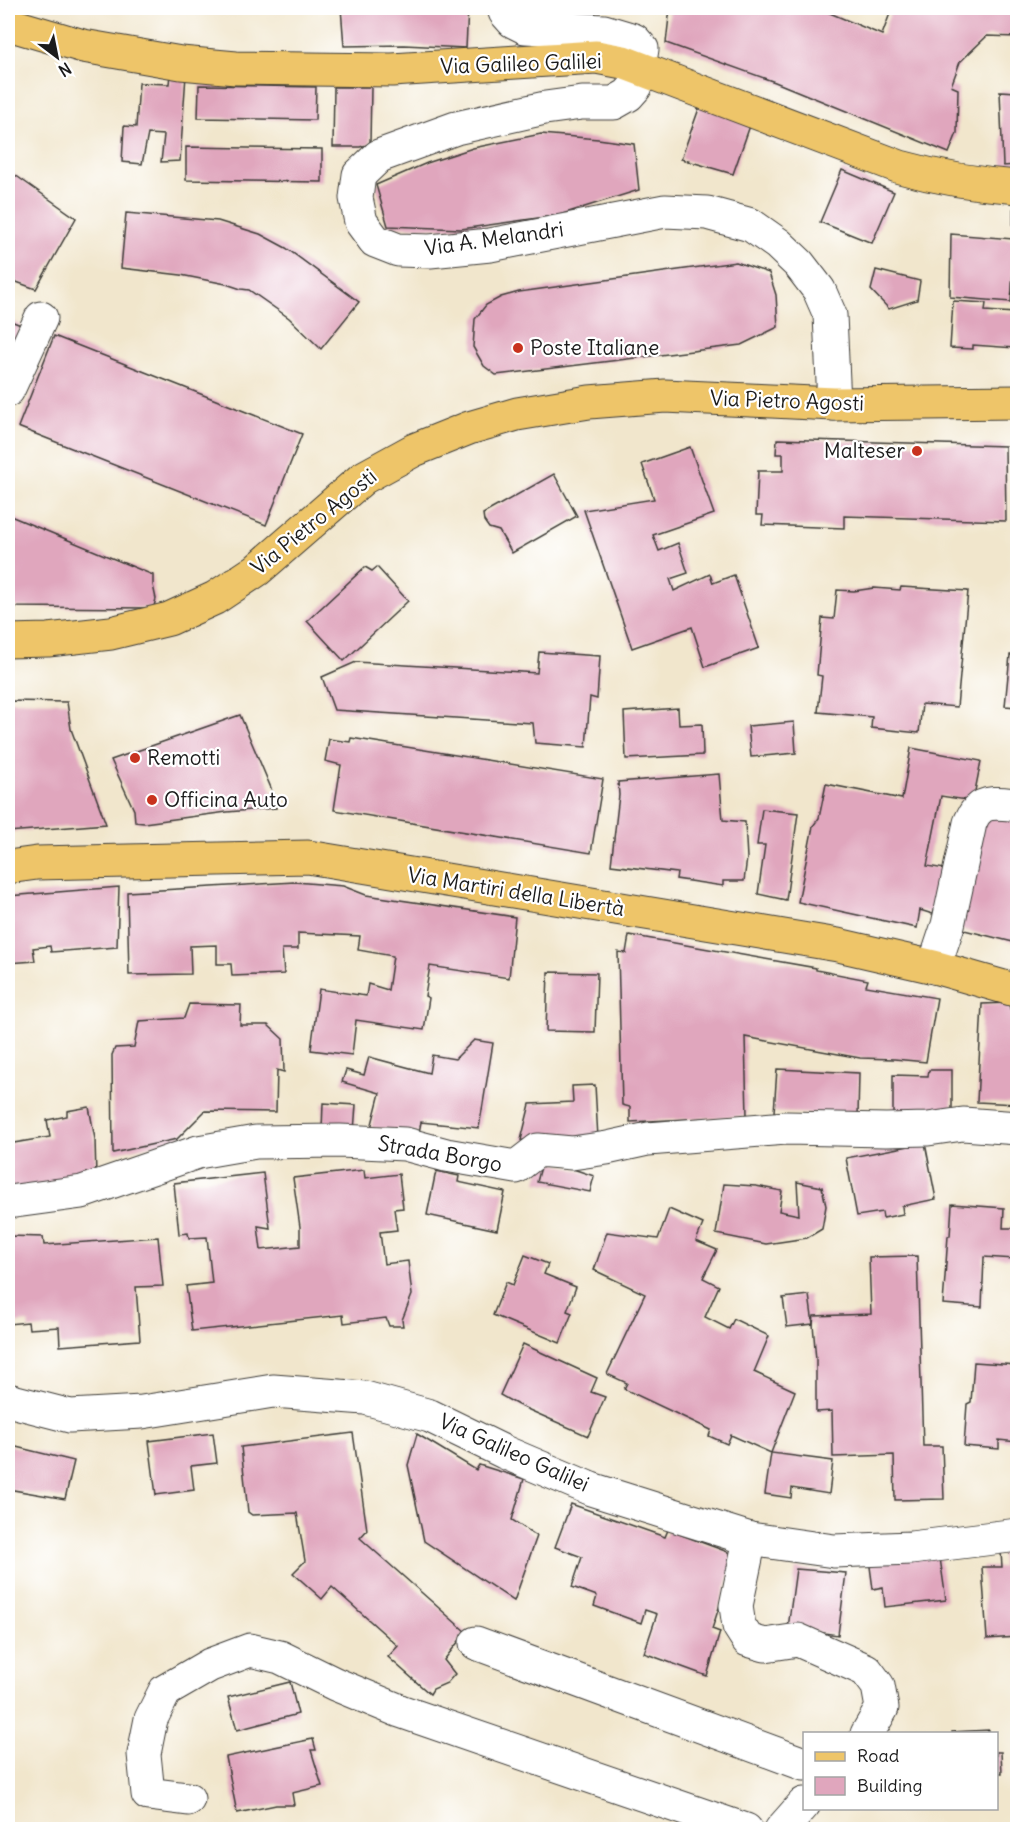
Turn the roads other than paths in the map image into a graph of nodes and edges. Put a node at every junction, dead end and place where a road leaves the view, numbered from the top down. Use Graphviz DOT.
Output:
graph roads {
  1 [pos="504,8"];
  2 [pos="8,24"];
  3 [pos="638,68"];
  4 [pos="1017,187"];
  5 [pos="40,318"];
  6 [pos="8,390"];
  7 [pos="1017,402"];
  8 [pos="834,404"];
  9 [pos="8,641"];
  10 [pos="1017,805"];
  11 [pos="8,867"];
  12 [pos="934,967"];
  13 [pos="1017,991"];
  14 [pos="1017,1128"];
  15 [pos="8,1203"];
  16 [pos="8,1400"];
  17 [pos="1017,1535"];
  18 [pos="750,1539"];
  19 [pos="476,1644"];
  20 [pos="868,1732"];
  21 [pos="803,1764"];
  22 [pos="188,1799"];
  23 [pos="803,1805"];
  24 [pos="746,1830"];
  25 [pos="781,1830"];
  1 -- 3 [label="street"];
  2 -- 3 [label="main road, Via Galileo Galilei"];
  3 -- 4 [label="main road, Via Galileo Galilei"];
  3 -- 8 [label="street, Via A. Melandri"];
  5 -- 6 [label="street"];
  7 -- 8 [label="main road, Via Pietro Agosti"];
  8 -- 9 [label="main road, Via Pietro Agosti"];
  10 -- 12 [label="street"];
  11 -- 12 [label="main road, Via Martiri della Libertà"];
  12 -- 13 [label="main road, Via Martiri della Libertà"];
  14 -- 15 [label="street, Strada Borgo"];
  16 -- 18 [label="street, Via Galileo Galilei"];
  17 -- 18 [label="street, Via Galileo Galilei"];
  18 -- 20 [label="street"];
  19 -- 21 [label="street"];
  22 -- 24 [label="street"];
  23 -- 25 [label="street"];
}
